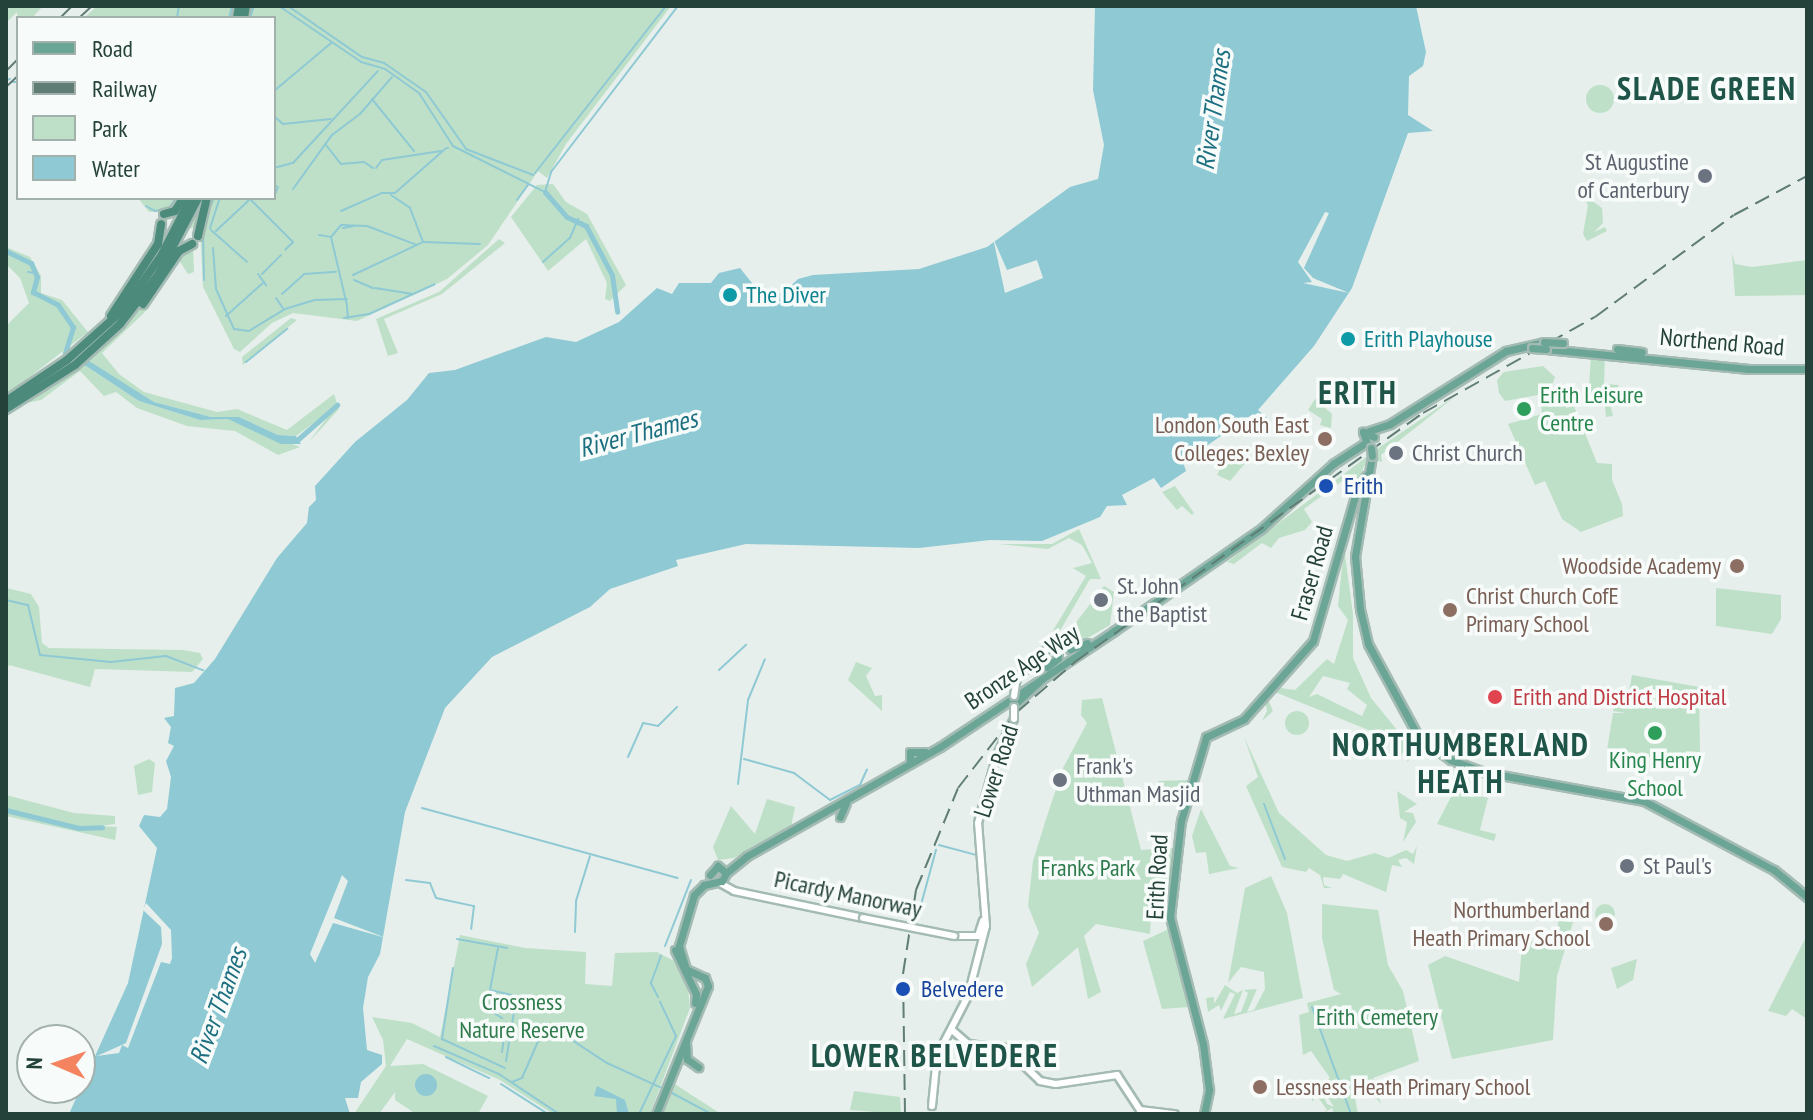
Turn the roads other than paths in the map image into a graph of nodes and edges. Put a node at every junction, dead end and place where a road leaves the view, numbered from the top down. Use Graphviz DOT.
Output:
graph roads {
  1 [pos="182,200"];
  2 [pos="190,200"];
  3 [pos="197,200"];
  4 [pos="207,200"];
  5 [pos="198,236"];
  6 [pos="192,244"];
  7 [pos="155,273"];
  8 [pos="1545,345"];
  9 [pos="86,350"];
  10 [pos="1624,352"];
  11 [pos="71,362"];
  12 [pos="1807,367"];
  13 [pos="6,401"];
  14 [pos="6,409"];
  15 [pos="1369,443"];
  16 [pos="1366,476"];
  17 [pos="1221,554"];
  18 [pos="1090,641"];
  19 [pos="1057,644"];
  20 [pos="1076,654"];
  21 [pos="1047,667"];
  22 [pos="1014,701"];
  23 [pos="1205,738"];
  24 [pos="946,744"];
  25 [pos="847,801"];
  26 [pos="823,814"];
  27 [pos="724,872"];
  28 [pos="710,875"];
  29 [pos="717,882"];
  30 [pos="734,891"];
  31 [pos="1807,897"];
  32 [pos="978,939"];
  33 [pos="697,986"];
  34 [pos="693,1016"];
  35 [pos="949,1034"];
  36 [pos="698,1067"];
  37 [pos="664,1089"];
  38 [pos="933,1110"];
  39 [pos="654,1114"];
  40 [pos="1175,1114"];
  41 [pos="1204,1114"];
  1 -- 9 [label="highway"];
  2 -- 7 [label="highway"];
  3 -- 7 [label="highway"];
  4 -- 5 [label="highway"];
  6 -- 9 [label="highway"];
  7 -- 9 [label="highway"];
  8 -- 10 [label="main road"];
  8 -- 10 [label="main road, bridge"];
  8 -- 15 [label="main road, bridge"];
  8 -- 15 [label="main road"];
  9 -- 11 [label="highway"];
  10 -- 12 [label="main road, Northend Road"];
  11 -- 13 [label="highway"];
  11 -- 14 [label="highway"];
  15 -- 16 [label="main road"];
  15 -- 17 [label="main road, Bronze Age Way"];
  16 -- 23 [label="main road, Fraser Road"];
  16 -- 31 [label="main road"];
  17 -- 18 [label="main road, Bronze Age Way"];
  17 -- 20 [label="main road, Bronze Age Way"];
  18 -- 19 [label="main road"];
  18 -- 21 [label="main road, Bronze Age Way"];
  19 -- 21 [label="main road"];
  19 -- 22 [label="main road, Lower Road, bridge"];
  20 -- 22 [label="main road"];
  20 -- 24 [label="main road, Bronze Age Way"];
  21 -- 27 [label="main road, Bronze Age Way"];
  22 -- 24 [label="main road"];
  22 -- 32 [label="main road, Lower Road, bridge"];
  23 -- 41 [label="main road, Erith Road"];
  24 -- 25 [label="main road, Bronze Age Way"];
  25 -- 26 [label="main road, Bronze Age Way"];
  25 -- 26 [label="main road"];
  26 -- 27 [label="main road, Bronze Age Way"];
  27 -- 28 [label="main road"];
  27 -- 29 [label="main road"];
  27 -- 30 [label="main road"];
  28 -- 29 [label="main road"];
  28 -- 33 [label="main road"];
  29 -- 30 [label="main road, Picardy Manorway"];
  29 -- 33 [label="main road"];
  30 -- 32 [label="main road, Picardy Manorway, bridge"];
  32 -- 35 [label="main road, Lower Road"];
  33 -- 34 [label="main road"];
  33 -- 37 [label="main road"];
  34 -- 36 [label="main road"];
  34 -- 37 [label="main road"];
  35 -- 38 [label="main road, Lower Road"];
  35 -- 40 [label="main road"];
  37 -- 39 [label="main road"];
}
